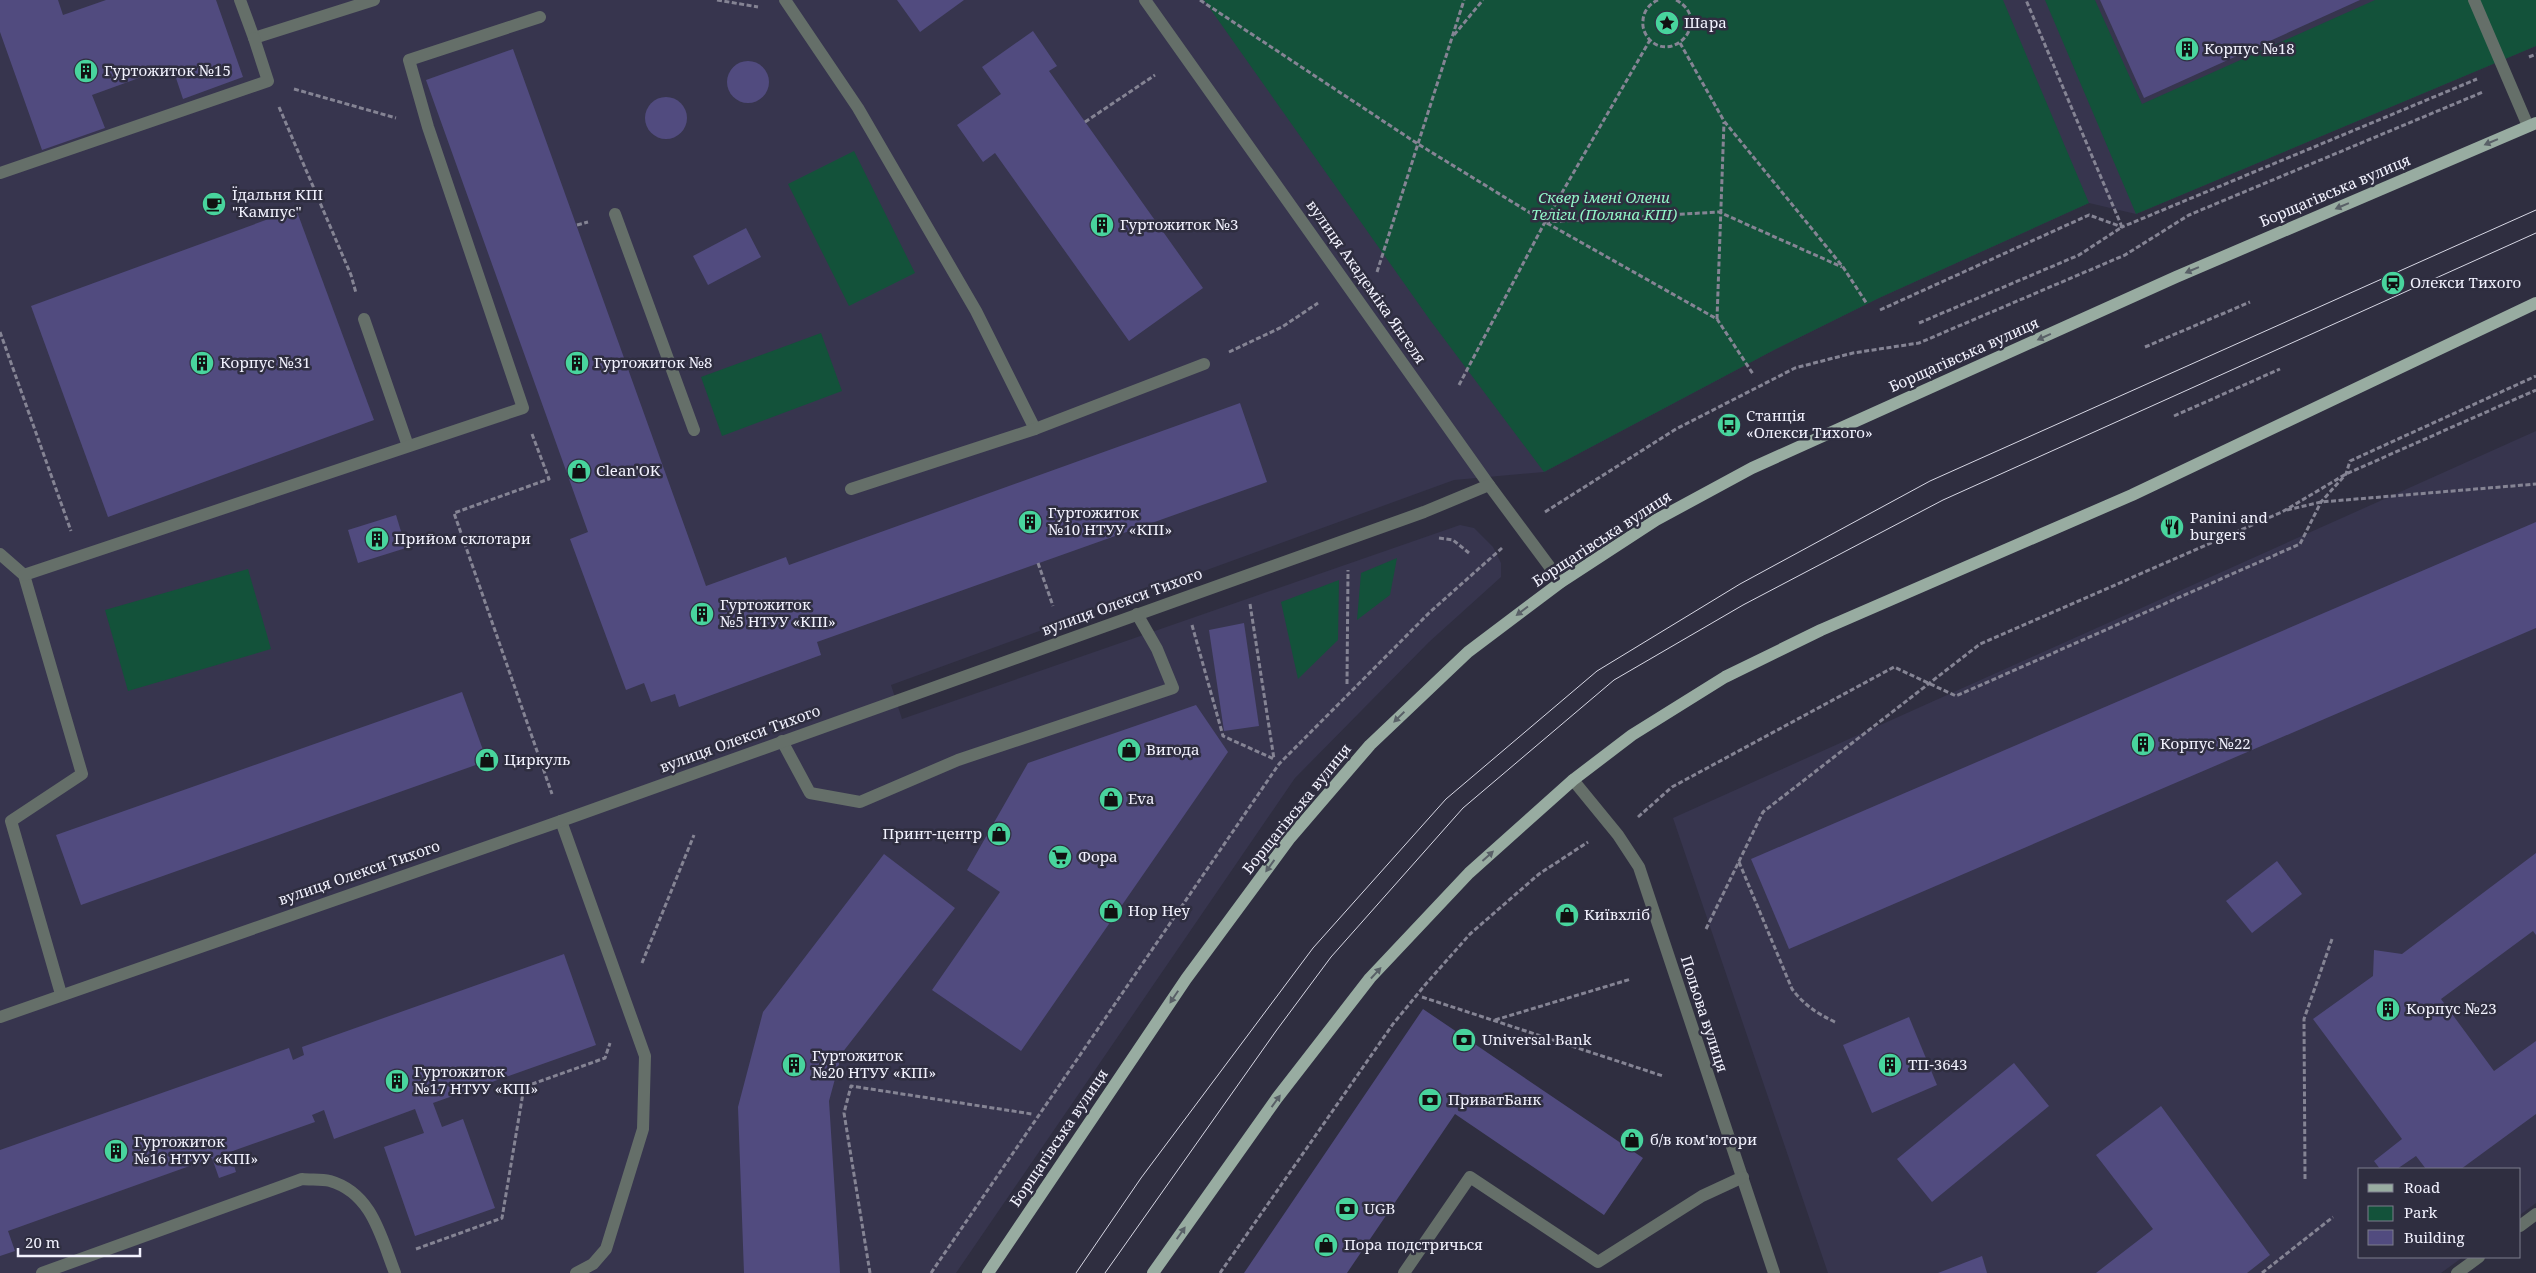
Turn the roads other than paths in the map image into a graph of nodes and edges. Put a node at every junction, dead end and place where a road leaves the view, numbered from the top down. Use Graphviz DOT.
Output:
graph roads {
  1 [pos="240,0"];
  2 [pos="374,0"];
  3 [pos="785,0"];
  4 [pos="1145,0"];
  5 [pos="2474,0"];
  6 [pos="540,17"];
  7 [pos="254,38"];
  8 [pos="2532,125"];
  9 [pos="0,173"];
  10 [pos="615,214"];
  11 [pos="2536,303"];
  12 [pos="364,319"];
  13 [pos="1204,364"];
  14 [pos="1034,429"];
  15 [pos="694,430"];
  16 [pos="408,446"];
  17 [pos="1490,485"];
  18 [pos="851,490"];
  19 [pos="0,554"];
  20 [pos="24,575"];
  21 [pos="1561,582"];
  22 [pos="1138,614"];
  23 [pos="782,741"];
  24 [pos="1573,780"];
  25 [pos="561,820"];
  26 [pos="61,994"];
  27 [pos="0,1016"];
  28 [pos="1743,1176"];
  29 [pos="2536,1214"];
  30 [pos="2521,1225"];
  31 [pos="2478,1258"];
  32 [pos="42,1273"];
  33 [pos="395,1273"];
  34 [pos="576,1273"];
  35 [pos="988,1273"];
  36 [pos="1153,1273"];
  37 [pos="1404,1273"];
  38 [pos="1774,1273"];
  39 [pos="2457,1273"];
  1 -- 7 [label="street"];
  2 -- 7 [label="street"];
  3 -- 14 [label="street"];
  4 -- 17 [label="street, вулиця Академіка Янгеля"];
  5 -- 8 [label="street"];
  6 -- 16 [label="street"];
  7 -- 9 [label="street"];
  8 -- 21 [label="main road, Борщагівська вулиця, one-way"];
  10 -- 15 [label="street"];
  11 -- 24 [label="main road"];
  12 -- 16 [label="street"];
  13 -- 14 [label="street"];
  14 -- 18 [label="street"];
  16 -- 20 [label="street"];
  17 -- 21 [label="street, вулиця Академіка Янгеля"];
  17 -- 22 [label="street, вулиця Олекси Тихого"];
  19 -- 20 [label="street"];
  20 -- 26 [label="street"];
  21 -- 35 [label="main road, Борщагівська вулиця, one-way"];
  22 -- 23 [label="street, вулиця Олекси Тихого"];
  22 -- 23 [label="street"];
  23 -- 25 [label="street, вулиця Олекси Тихого"];
  24 -- 28 [label="street, Польова вулиця"];
  36 -- 24 [label="main road, one-way"];
  25 -- 26 [label="street, вулиця Олекси Тихого"];
  25 -- 34 [label="street"];
  26 -- 27 [label="street, вулиця Олекси Тихого"];
  28 -- 37 [label="street"];
  28 -- 38 [label="street, Польова вулиця"];
  29 -- 30 [label="street"];
  31 -- 39 [label="street"];
  32 -- 33 [label="street"];
}
